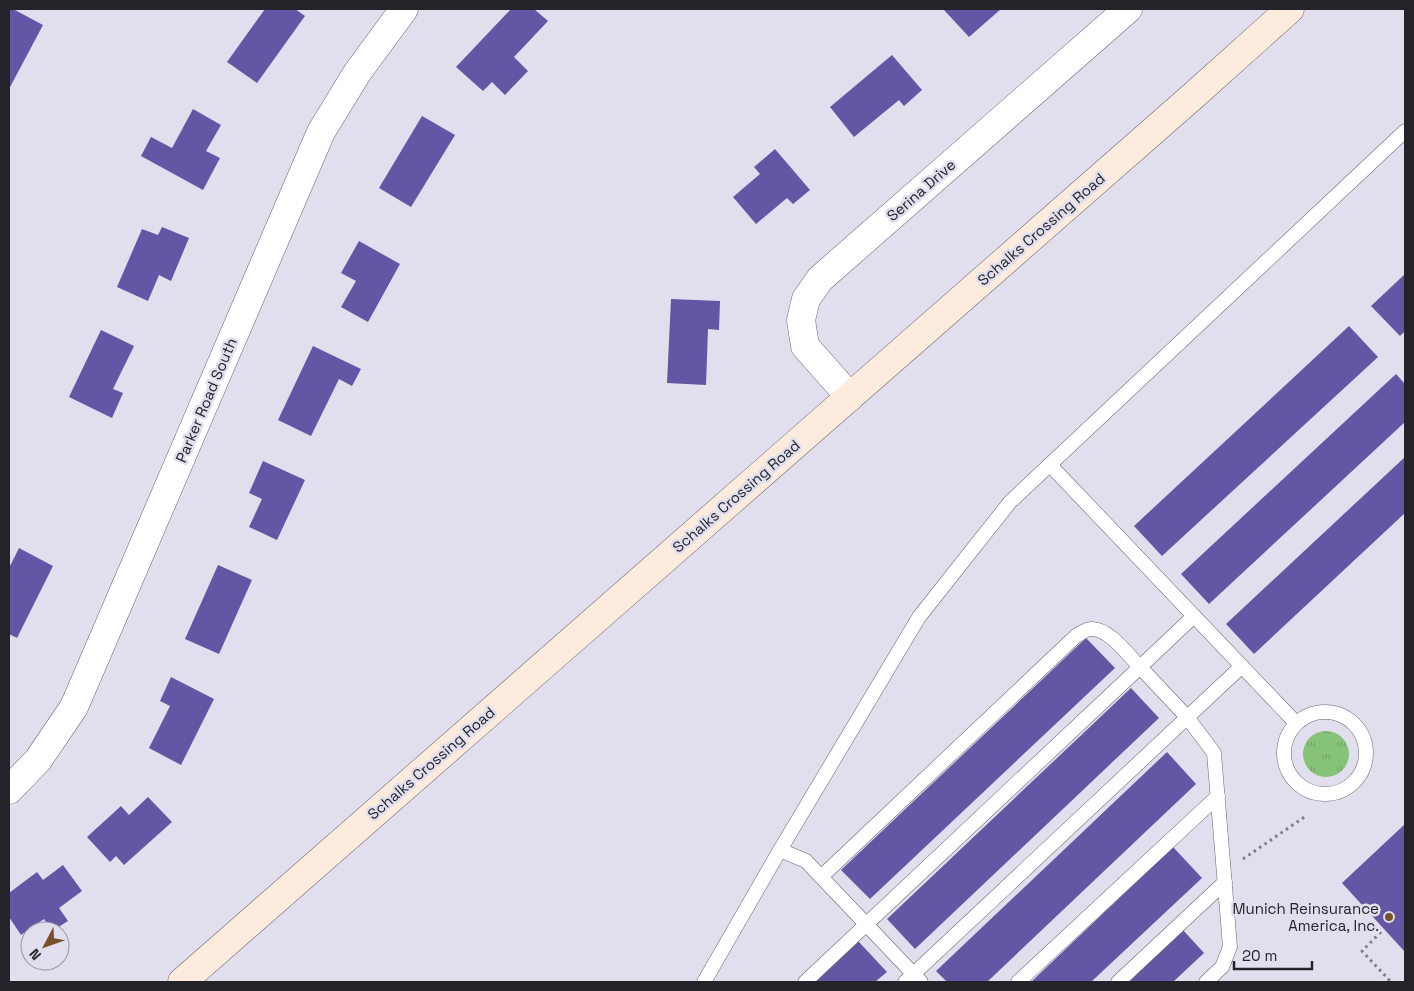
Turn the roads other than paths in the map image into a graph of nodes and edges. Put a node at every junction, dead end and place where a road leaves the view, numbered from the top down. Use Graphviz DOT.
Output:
graph roads {
  1 [pos="404,9"];
  2 [pos="1128,9"];
  3 [pos="1290,9"];
  4 [pos="1405,131"];
  5 [pos="850,397"];
  6 [pos="1050,464"];
  7 [pos="1194,616"];
  8 [pos="1242,666"];
  9 [pos="1140,668"];
  10 [pos="1187,717"];
  11 [pos="1296,723"];
  12 [pos="9,790"];
  13 [pos="1218,796"];
  14 [pos="780,850"];
  15 [pos="821,877"];
  16 [pos="1225,882"];
  17 [pos="866,925"];
  18 [pos="913,980"];
  19 [pos="182,982"];
  20 [pos="704,982"];
  21 [pos="805,982"];
  22 [pos="1018,982"];
  23 [pos="1118,982"];
  24 [pos="1206,982"];
  1 -- 12 [label="street, Parker Road South"];
  2 -- 5 [label="street, Serina Drive"];
  3 -- 5 [label="street, Schalks Crossing Road"];
  4 -- 6 [label="lane"];
  5 -- 19 [label="street, Schalks Crossing Road"];
  6 -- 7 [label="lane"];
  6 -- 14 [label="lane"];
  7 -- 8 [label="lane"];
  7 -- 9 [label="lane"];
  8 -- 10 [label="lane"];
  8 -- 11 [label="lane"];
  9 -- 10 [label="lane"];
  9 -- 15 [label="lane"];
  9 -- 17 [label="lane"];
  10 -- 13 [label="lane"];
  10 -- 18 [label="lane"];
  11 -- 11 [label="lane"];
  13 -- 16 [label="lane"];
  13 -- 22 [label="lane"];
  14 -- 15 [label="lane"];
  14 -- 20 [label="lane"];
  15 -- 17 [label="lane"];
  16 -- 23 [label="lane"];
  16 -- 24 [label="lane"];
  17 -- 18 [label="lane"];
  17 -- 21 [label="lane"];
}
